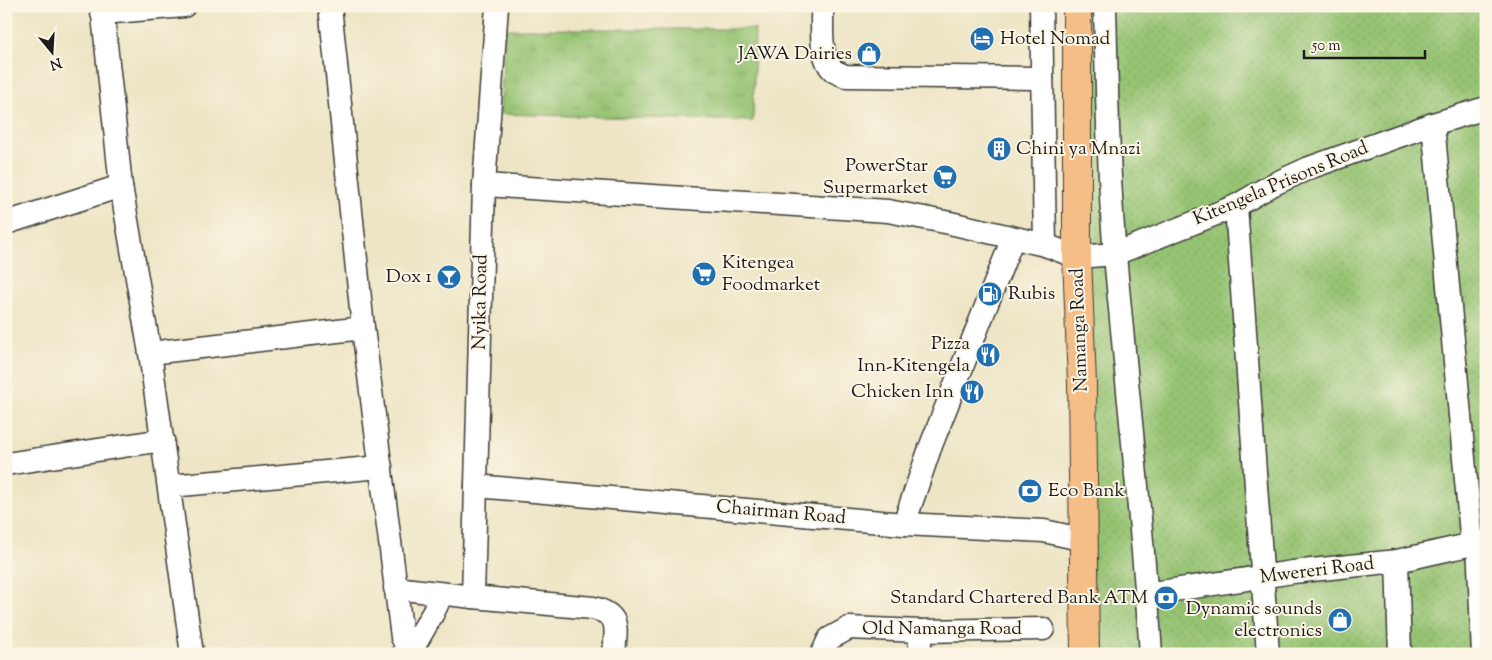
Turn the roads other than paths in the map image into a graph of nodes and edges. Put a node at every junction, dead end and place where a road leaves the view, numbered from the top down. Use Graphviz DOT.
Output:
graph roads {
  1 [pos="184,6"];
  2 [pos="330,6"];
  3 [pos="498,6"];
  4 [pos="822,6"];
  5 [pos="1041,6"];
  6 [pos="1077,6"];
  7 [pos="1105,6"];
  8 [pos="102,10"];
  9 [pos="1042,78"];
  10 [pos="1486,108"];
  11 [pos="1433,124"];
  12 [pos="484,185"];
  13 [pos="122,186"];
  14 [pos="1236,206"];
  15 [pos="6,223"];
  16 [pos="1012,238"];
  17 [pos="1045,245"];
  18 [pos="1115,254"];
  19 [pos="1077,257"];
  20 [pos="363,328"];
  21 [pos="150,353"];
  22 [pos="162,440"];
  23 [pos="6,464"];
  24 [pos="381,467"];
  25 [pos="170,486"];
  26 [pos="476,486"];
  27 [pos="904,524"];
  28 [pos="1085,540"];
  29 [pos="1478,543"];
  30 [pos="1397,561"];
  31 [pos="1262,577"];
  32 [pos="395,588"];
  33 [pos="442,594"];
  34 [pos="1147,594"];
  35 [pos="473,597"];
  36 [pos="1043,629"];
  37 [pos="920,631"];
  38 [pos="408,653"];
  39 [pos="192,654"];
  40 [pos="614,654"];
  41 [pos="822,654"];
  42 [pos="920,654"];
  43 [pos="1085,654"];
  44 [pos="1151,654"];
  45 [pos="1268,654"];
  46 [pos="1400,654"];
  47 [pos="1483,654"];
  1 -- 8 [label="street"];
  2 -- 20 [label="street"];
  3 -- 12 [label="street, Nyika Road"];
  4 -- 9 [label="street"];
  5 -- 9 [label="street"];
  6 -- 19 [label="highway, Namanga Road"];
  7 -- 18 [label="street"];
  8 -- 13 [label="street"];
  9 -- 17 [label="street"];
  10 -- 11 [label="street, Kitengela Prisons Road"];
  11 -- 14 [label="street, Kitengela Prisons Road"];
  11 -- 29 [label="street"];
  12 -- 16 [label="street"];
  12 -- 26 [label="street, Nyika Road"];
  13 -- 15 [label="street"];
  13 -- 21 [label="street"];
  14 -- 18 [label="street, Kitengela Prisons Road"];
  14 -- 31 [label="street"];
  16 -- 17 [label="street"];
  16 -- 27 [label="street"];
  17 -- 19 [label="street"];
  18 -- 19 [label="street, Kitengela Prisons Road"];
  18 -- 34 [label="street"];
  19 -- 28 [label="highway, Namanga Road"];
  20 -- 21 [label="street"];
  20 -- 24 [label="street"];
  21 -- 22 [label="street"];
  22 -- 23 [label="street"];
  22 -- 25 [label="street"];
  24 -- 25 [label="street"];
  24 -- 32 [label="street"];
  25 -- 39 [label="street"];
  26 -- 27 [label="street, Chairman Road"];
  26 -- 35 [label="street, Nyika Road"];
  27 -- 28 [label="street, Chairman Road"];
  28 -- 43 [label="highway, Namanga Road"];
  29 -- 30 [label="street, Mwereri Road"];
  29 -- 47 [label="street"];
  30 -- 31 [label="street, Mwereri Road"];
  30 -- 46 [label="street"];
  31 -- 34 [label="street, Mwereri Road"];
  31 -- 45 [label="street"];
  32 -- 33 [label="street"];
  32 -- 38 [label="street"];
  33 -- 35 [label="street"];
  33 -- 38 [label="street"];
  34 -- 44 [label="street"];
  35 -- 40 [label="street"];
  36 -- 37 [label="street, Old Namanga Road"];
  37 -- 41 [label="street, Old Namanga Road"];
  37 -- 42 [label="street"];
}
